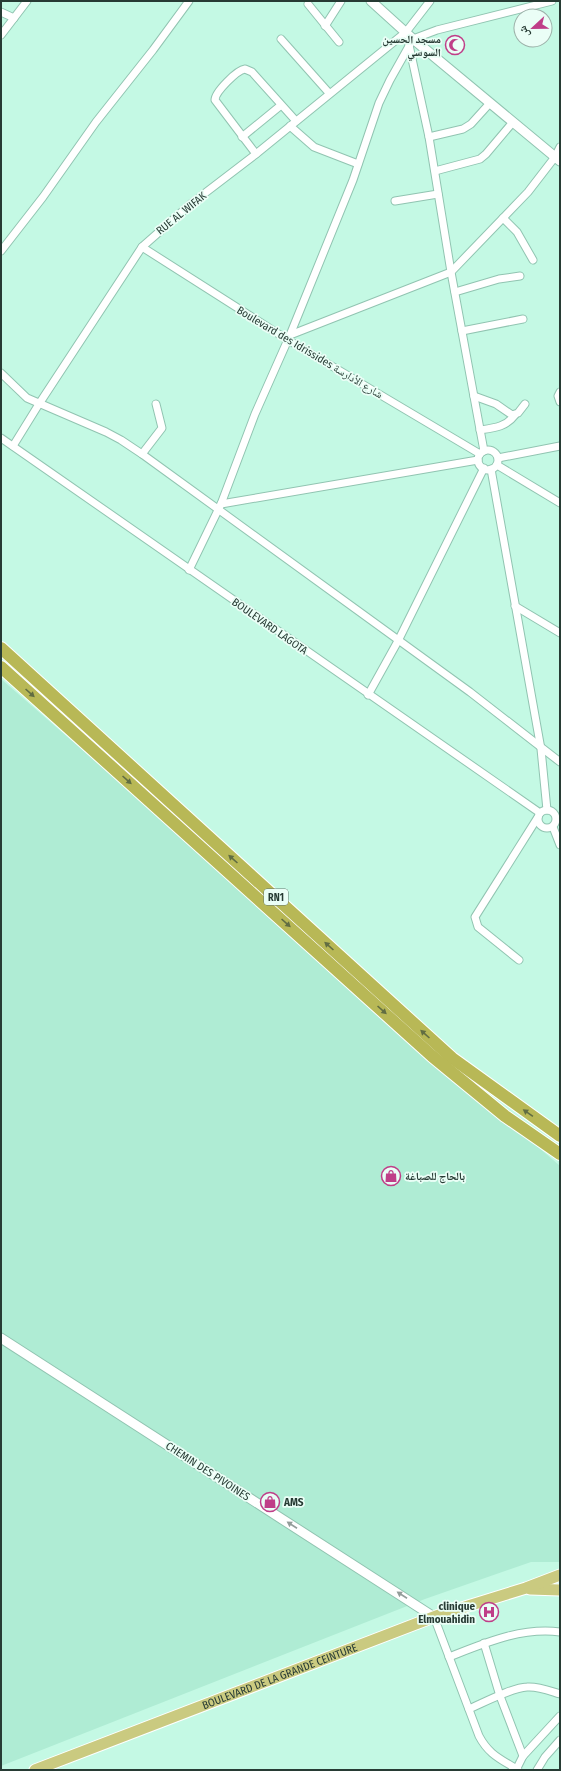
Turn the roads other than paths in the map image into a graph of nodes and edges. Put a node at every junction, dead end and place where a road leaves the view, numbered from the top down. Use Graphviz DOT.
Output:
graph roads {
  1 [pos="27,1"];
  2 [pos="189,1"];
  3 [pos="341,1"];
  4 [pos="371,1"];
  5 [pos="430,1"];
  6 [pos="552,1"];
  7 [pos="308,4"];
  8 [pos="1,12"];
  9 [pos="14,18"];
  10 [pos="325,26"];
  11 [pos="406,32"];
  12 [pos="1,36"];
  13 [pos="281,39"];
  14 [pos="339,42"];
  15 [pos="411,42"];
  16 [pos="329,93"];
  17 [pos="490,103"];
  18 [pos="280,106"];
  19 [pos="513,122"];
  20 [pos="293,124"];
  21 [pos="242,137"];
  22 [pos="429,137"];
  23 [pos="560,147"];
  24 [pos="256,154"];
  25 [pos="557,159"];
  26 [pos="358,164"];
  27 [pos="435,170"];
  28 [pos="438,194"];
  29 [pos="395,201"];
  30 [pos="503,218"];
  31 [pos="142,247"];
  32 [pos="1,252"];
  33 [pos="533,260"];
  34 [pos="451,272"];
  35 [pos="520,276"];
  36 [pos="455,292"];
  37 [pos="523,319"];
  38 [pos="462,331"];
  39 [pos="289,338"];
  40 [pos="1,373"];
  41 [pos="560,392"];
  42 [pos="474,396"];
  43 [pos="560,402"];
  44 [pos="39,404"];
  45 [pos="156,404"];
  46 [pos="525,404"];
  47 [pos="515,415"];
  48 [pos="480,430"];
  49 [pos="1,438"];
  50 [pos="13,446"];
  51 [pos="560,446"];
  52 [pos="142,454"];
  53 [pos="481,455"];
  54 [pos="492,465"];
  55 [pos="560,503"];
  56 [pos="220,507"];
  57 [pos="189,570"];
  58 [pos="515,606"];
  59 [pos="560,633"];
  60 [pos="398,641"];
  61 [pos="1,648"];
  62 [pos="1,667"];
  63 [pos="368,695"];
  64 [pos="542,749"];
  65 [pos="560,762"];
  66 [pos="542,814"];
  67 [pos="558,820"];
  68 [pos="553,827"];
  69 [pos="560,845"];
  70 [pos="519,960"];
  71 [pos="560,1136"];
  72 [pos="560,1154"];
  73 [pos="1,1338"];
  74 [pos="560,1575"];
  75 [pos="526,1588"];
  76 [pos="560,1590"];
  77 [pos="434,1617"];
  78 [pos="560,1632"];
  79 [pos="484,1643"];
  80 [pos="449,1657"];
  81 [pos="560,1694"];
  82 [pos="500,1696"];
  83 [pos="469,1709"];
  84 [pos="560,1716"];
  85 [pos="560,1740"];
  86 [pos="523,1756"];
  87 [pos="35,1770"];
  88 [pos="517,1770"];
  89 [pos="537,1770"];
  1 -- 9 [label="street"];
  2 -- 32 [label="street"];
  3 -- 10 [label="street"];
  4 -- 11 [label="street"];
  5 -- 11 [label="street, RUE AL WIFAK"];
  6 -- 15 [label="street"];
  7 -- 10 [label="street"];
  8 -- 9 [label="street"];
  9 -- 12 [label="street"];
  10 -- 14 [label="street"];
  11 -- 15 [label="street"];
  11 -- 16 [label="street, RUE AL WIFAK"];
  13 -- 16 [label="street"];
  15 -- 17 [label="street"];
  15 -- 22 [label="street"];
  15 -- 26 [label="street"];
  16 -- 20 [label="street, RUE AL WIFAK"];
  17 -- 19 [label="street"];
  17 -- 22 [label="street"];
  18 -- 20 [label="street"];
  18 -- 21 [label="street"];
  18 -- 21 [label="street"];
  19 -- 25 [label="street"];
  19 -- 27 [label="street"];
  20 -- 24 [label="street, RUE AL WIFAK"];
  20 -- 26 [label="street"];
  21 -- 24 [label="street"];
  22 -- 27 [label="street"];
  23 -- 25 [label="street"];
  24 -- 31 [label="street, RUE AL WIFAK"];
  25 -- 30 [label="street"];
  26 -- 39 [label="street"];
  27 -- 28 [label="street"];
  28 -- 29 [label="street"];
  28 -- 34 [label="street"];
  30 -- 33 [label="street"];
  30 -- 34 [label="street"];
  31 -- 39 [label="street, Boulevard des Idrissides شارع الأدارسة"];
  31 -- 44 [label="street, RUE AL WIFAK"];
  34 -- 36 [label="street"];
  34 -- 39 [label="street"];
  35 -- 36 [label="street"];
  36 -- 38 [label="street"];
  37 -- 38 [label="street"];
  38 -- 42 [label="street"];
  39 -- 53 [label="street, Boulevard des Idrissides شارع الأدارسة"];
  39 -- 56 [label="street"];
  40 -- 44 [label="street"];
  41 -- 43 [label="street"];
  42 -- 47 [label="street"];
  42 -- 48 [label="street"];
  44 -- 50 [label="street, RUE AL WIFAK"];
  44 -- 52 [label="street"];
  45 -- 52 [label="street"];
  46 -- 47 [label="street"];
  47 -- 48 [label="street"];
  48 -- 53 [label="street"];
  49 -- 50 [label="street, BOULEVARD LAGOTA"];
  50 -- 57 [label="street, BOULEVARD LAGOTA"];
  51 -- 54 [label="street"];
  52 -- 56 [label="street"];
  53 -- 54 [label="street"];
  53 -- 54 [label="street, Boulevard des Idrissides شارع الأدارسة"];
  53 -- 56 [label="street"];
  54 -- 55 [label="street"];
  54 -- 58 [label="street"];
  54 -- 60 [label="street"];
  56 -- 57 [label="street"];
  56 -- 60 [label="street"];
  57 -- 63 [label="street, BOULEVARD LAGOTA"];
  58 -- 59 [label="street"];
  58 -- 64 [label="street"];
  60 -- 63 [label="street"];
  60 -- 64 [label="street"];
  71 -- 61 [label="highway, RN1, one-way"];
  62 -- 72 [label="highway, RN1, one-way"];
  63 -- 66 [label="street, BOULEVARD LAGOTA"];
  64 -- 65 [label="street"];
  64 -- 66 [label="street"];
  66 -- 67 [label="street"];
  66 -- 68 [label="street"];
  66 -- 70 [label="street"];
  67 -- 68 [label="street"];
  68 -- 69 [label="street"];
  77 -- 73 [label="street, CHEMIN DES PIVOINES, one-way"];
  74 -- 75 [label="main road, BOULEVARD DE LA GRANDE CEINTURE"];
  75 -- 76 [label="main road, BOULEVARD DE LA GRANDE CEINTURE"];
  75 -- 77 [label="main road, BOULEVARD DE LA GRANDE CEINTURE"];
  77 -- 80 [label="street"];
  77 -- 87 [label="main road, BOULEVARD DE LA GRANDE CEINTURE"];
  78 -- 79 [label="street"];
  79 -- 80 [label="street"];
  79 -- 82 [label="street"];
  80 -- 83 [label="street"];
  81 -- 82 [label="street"];
  82 -- 83 [label="street"];
  82 -- 86 [label="street"];
  83 -- 88 [label="street"];
  84 -- 86 [label="street"];
  85 -- 89 [label="street"];
  86 -- 88 [label="street"];
}
